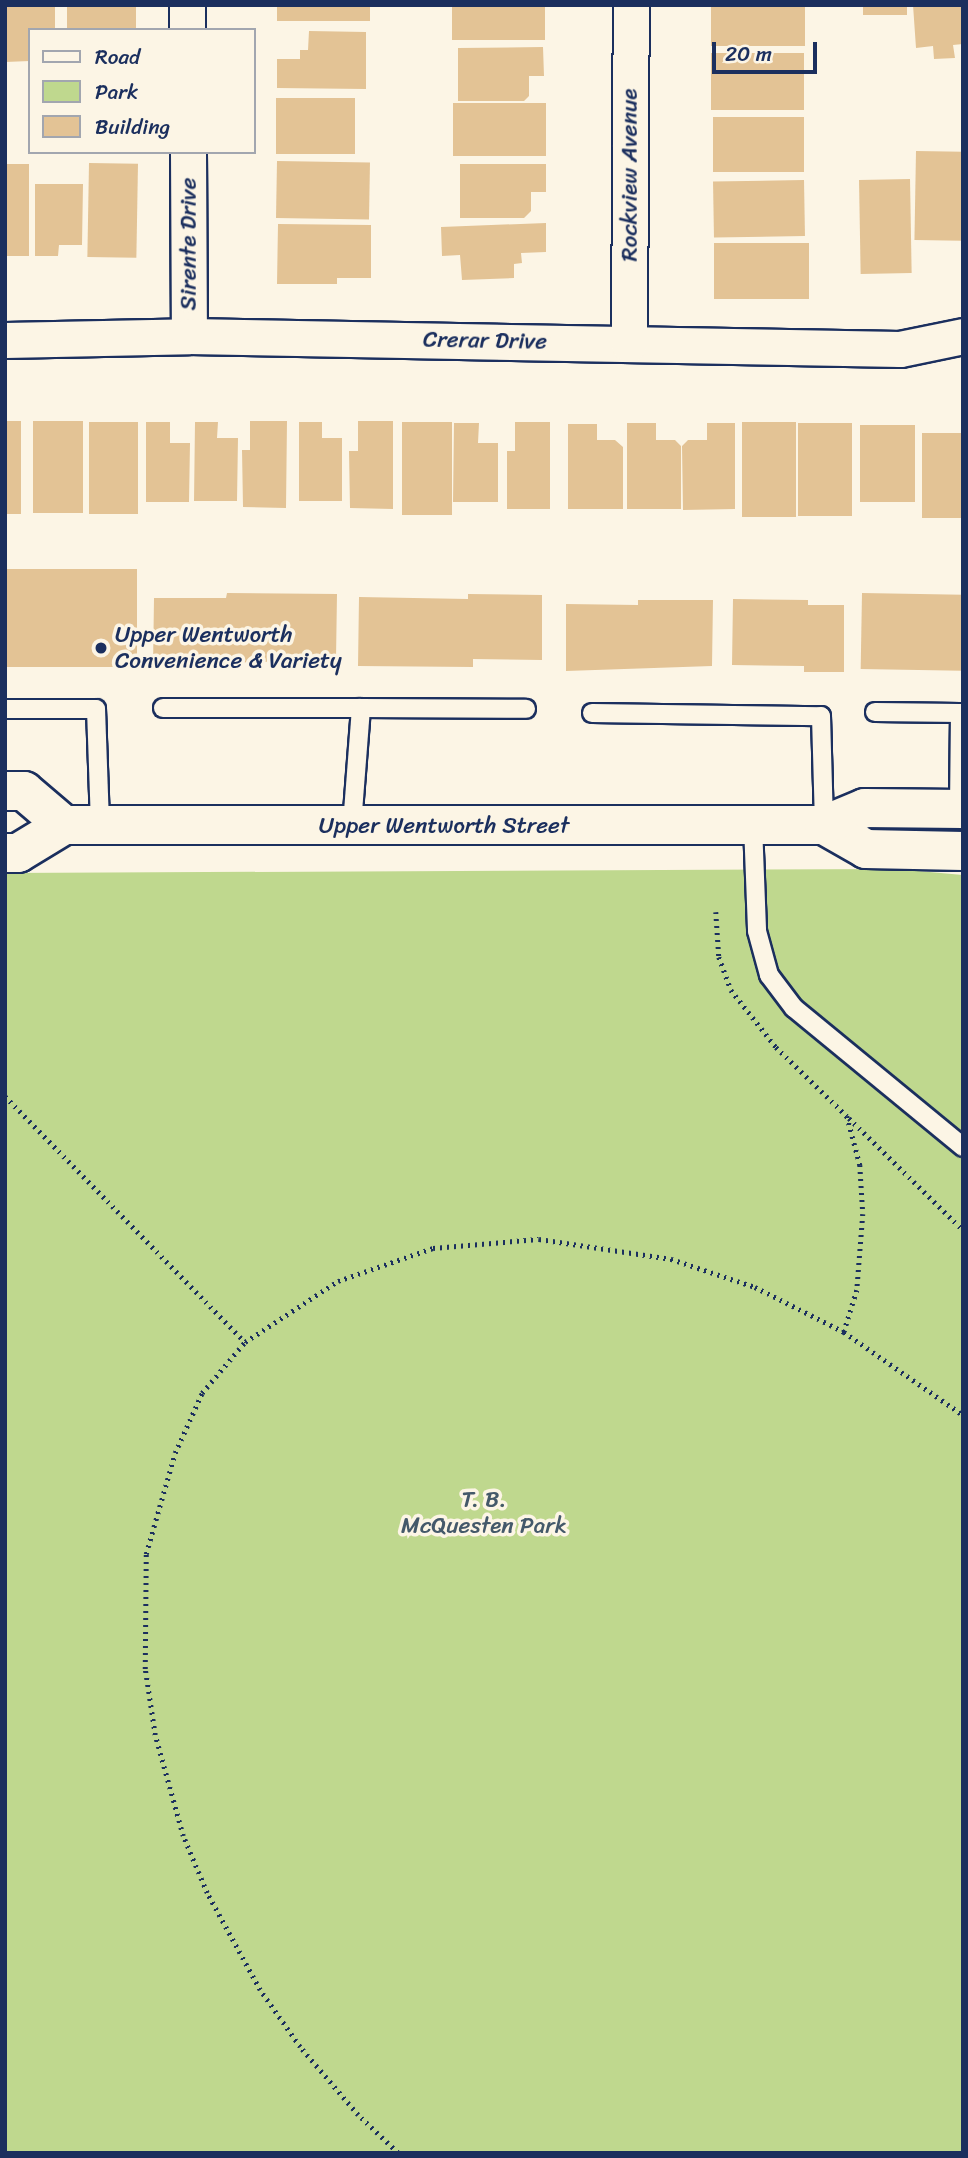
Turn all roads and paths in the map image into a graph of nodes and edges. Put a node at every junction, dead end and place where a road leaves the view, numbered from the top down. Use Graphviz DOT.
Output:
graph roads {
  1 [pos="187,5"];
  2 [pos="631,5"];
  3 [pos="187,28"];
  4 [pos="188,154"];
  5 [pos="189,336"];
  6 [pos="963,336"];
  7 [pos="5,340"];
  8 [pos="629,344"];
  9 [pos="163,708"];
  10 [pos="361,708"];
  11 [pos="5,709"];
  12 [pos="526,709"];
  13 [pos="875,712"];
  14 [pos="592,713"];
  15 [pos="961,713"];
  16 [pos="5,791"];
  17 [pos="961,809"];
  18 [pos="82,825"];
  19 [pos="753,825"];
  20 [pos="824,825"];
  21 [pos="352,826"];
  22 [pos="963,851"];
  23 [pos="5,853"];
  24 [pos="716,912"];
  25 [pos="5,1096"];
  26 [pos="847,1116"];
  27 [pos="963,1147"];
  28 [pos="963,1230"];
  29 [pos="844,1332"];
  30 [pos="245,1342"];
  31 [pos="963,1415"];
  32 [pos="398,2153"];
  1 -- 3 [label="street"];
  2 -- 8 [label="street, Rockview Avenue"];
  4 -- 5 [label="street, Sirente Drive"];
  5 -- 7 [label="street, Crerar Drive"];
  5 -- 8 [label="street, Crerar Drive"];
  6 -- 8 [label="street, Crerar Drive"];
  9 -- 10 [label="lane"];
  10 -- 12 [label="lane"];
  10 -- 21 [label="lane"];
  11 -- 18 [label="lane"];
  13 -- 15 [label="lane"];
  14 -- 20 [label="lane"];
  15 -- 17 [label="lane"];
  16 -- 18 [label="main road"];
  17 -- 20 [label="main road, Upper Wentworth Street"];
  18 -- 21 [label="main road, Upper Wentworth Street"];
  18 -- 23 [label="main road"];
  19 -- 20 [label="main road, Upper Wentworth Street"];
  19 -- 21 [label="main road, Upper Wentworth Street"];
  19 -- 27 [label="lane"];
  20 -- 22 [label="main road, Upper Wentworth Street"];
  24 -- 26 [label="path"];
  25 -- 30 [label="path"];
  26 -- 28 [label="path"];
  26 -- 29 [label="path"];
  29 -- 30 [label="path"];
  29 -- 31 [label="path"];
  30 -- 32 [label="path"];
}
